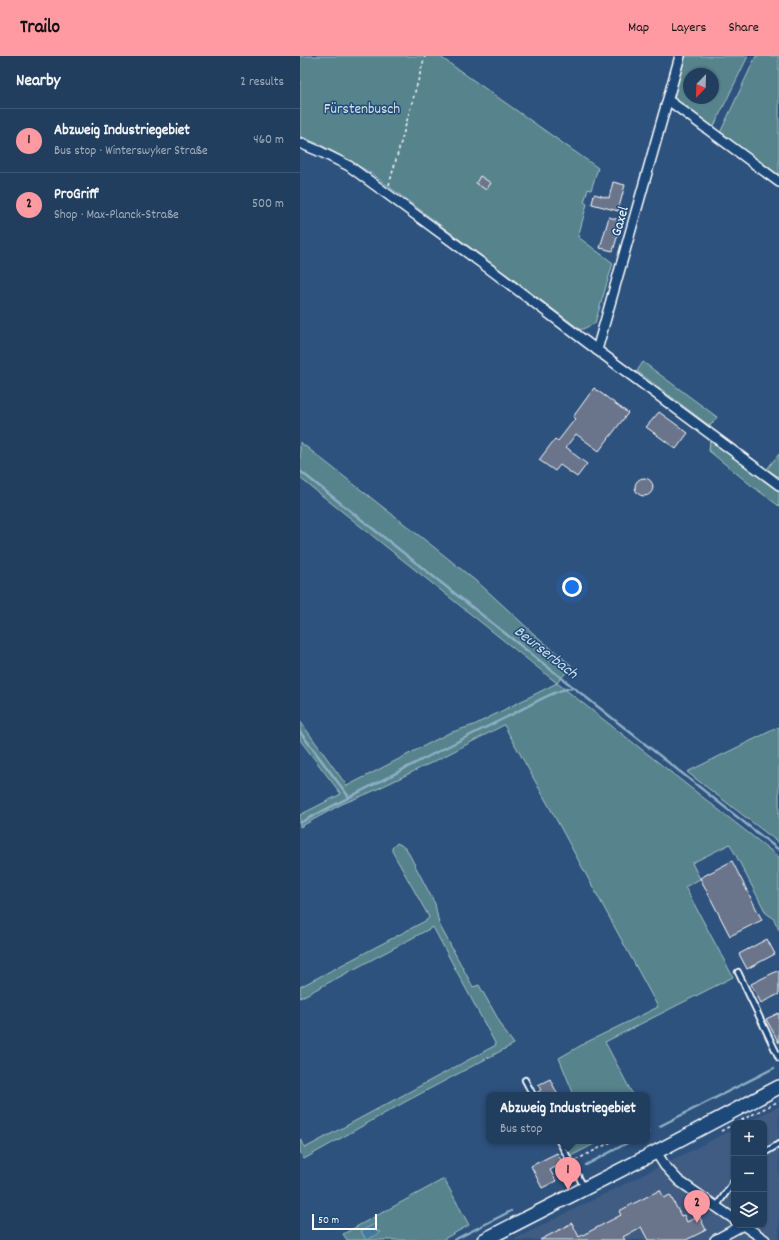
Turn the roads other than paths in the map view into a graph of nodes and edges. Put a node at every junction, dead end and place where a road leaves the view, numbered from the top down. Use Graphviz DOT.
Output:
graph roads {
  1 [pos="680,56"];
  2 [pos="668,100"];
  3 [pos="300,143"];
  4 [pos="779,182"];
  5 [pos="597,350"];
  6 [pos="779,485"];
  7 [pos="738,972"];
  8 [pos="779,1058"];
  9 [pos="525,1080"];
  10 [pos="779,1087"];
  11 [pos="531,1092"];
  12 [pos="561,1144"];
  13 [pos="779,1144"];
  14 [pos="767,1151"];
  15 [pos="656,1152"];
  16 [pos="731,1185"];
  17 [pos="585,1188"];
  18 [pos="716,1207"];
  19 [pos="731,1217"];
  20 [pos="737,1228"];
  21 [pos="747,1228"];
  22 [pos="484,1240"];
  23 [pos="715,1240"];
  24 [pos="765,1240"];
  1 -- 2 [label="street, Gaxel"];
  2 -- 4 [label="street"];
  2 -- 5 [label="street, Gaxel"];
  3 -- 5 [label="street"];
  5 -- 6 [label="street"];
  7 -- 8 [label="lane"];
  9 -- 11 [label="lane"];
  10 -- 15 [label="street"];
  12 -- 17 [label="lane"];
  13 -- 14 [label="lane"];
  15 -- 17 [label="street"];
  15 -- 18 [label="street"];
  16 -- 18 [label="lane"];
  17 -- 22 [label="street"];
  18 -- 19 [label="street"];
  20 -- 23 [label="street"];
  21 -- 24 [label="street"];
}
